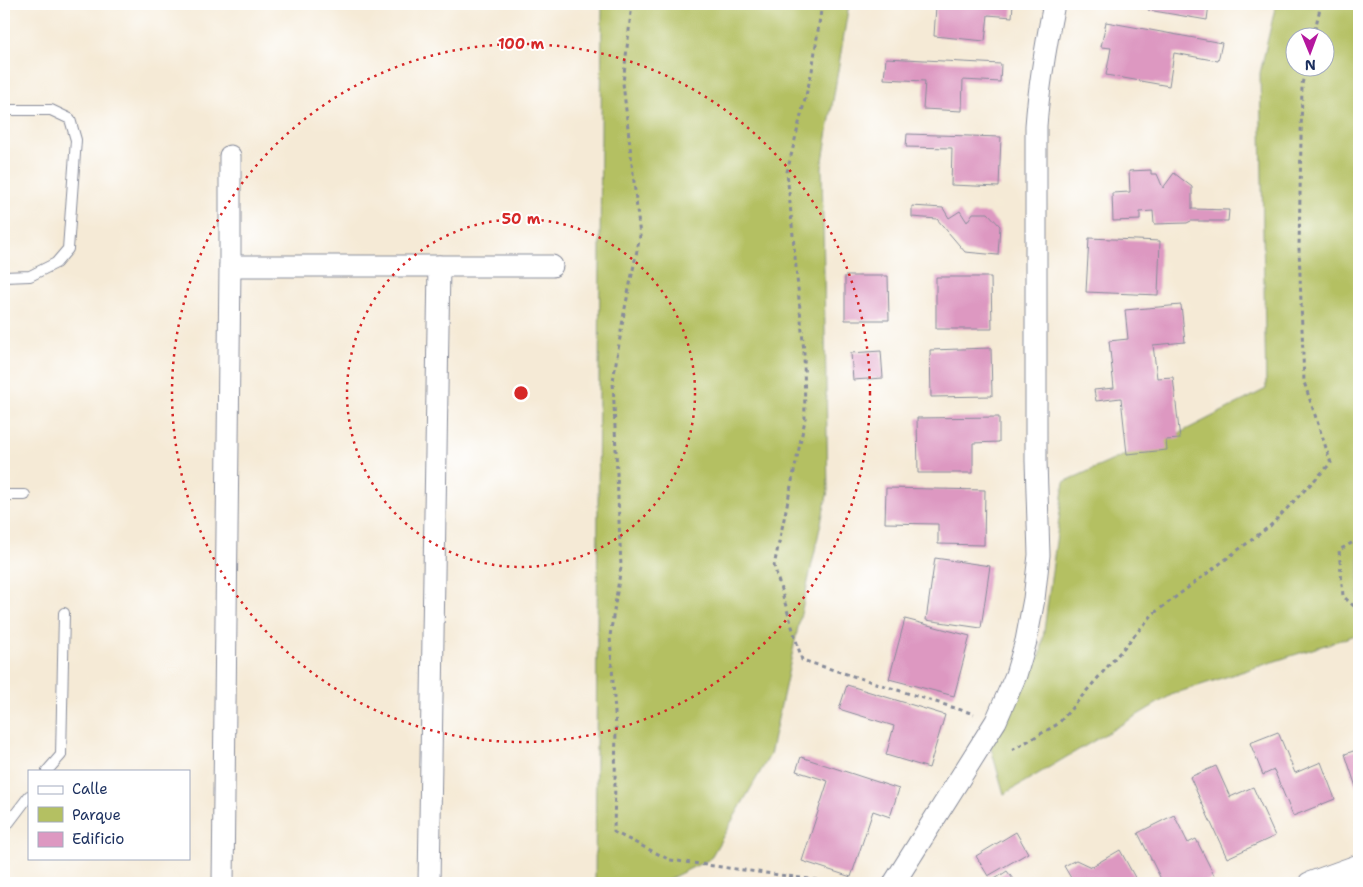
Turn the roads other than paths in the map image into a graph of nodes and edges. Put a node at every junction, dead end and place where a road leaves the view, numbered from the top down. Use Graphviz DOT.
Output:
graph roads {
  1 [pos="1054,4"];
  2 [pos="4,110"];
  3 [pos="230,156"];
  4 [pos="230,266"];
  5 [pos="439,266"];
  6 [pos="552,266"];
  7 [pos="4,277"];
  8 [pos="4,495"];
  9 [pos="25,495"];
  10 [pos="64,613"];
  11 [pos="49,770"];
  12 [pos="28,797"];
  13 [pos="4,829"];
  14 [pos="1359,865"];
  15 [pos="223,883"];
  16 [pos="430,883"];
  17 [pos="894,883"];
  18 [pos="1309,883"];
  1 -- 17 [label="street"];
  2 -- 7 [label="lane"];
  3 -- 4 [label="street"];
  4 -- 5 [label="street"];
  4 -- 15 [label="street"];
  5 -- 6 [label="street"];
  5 -- 16 [label="street"];
  8 -- 9 [label="lane"];
  10 -- 11 [label="lane"];
  12 -- 13 [label="lane"];
  14 -- 18 [label="street"];
}
